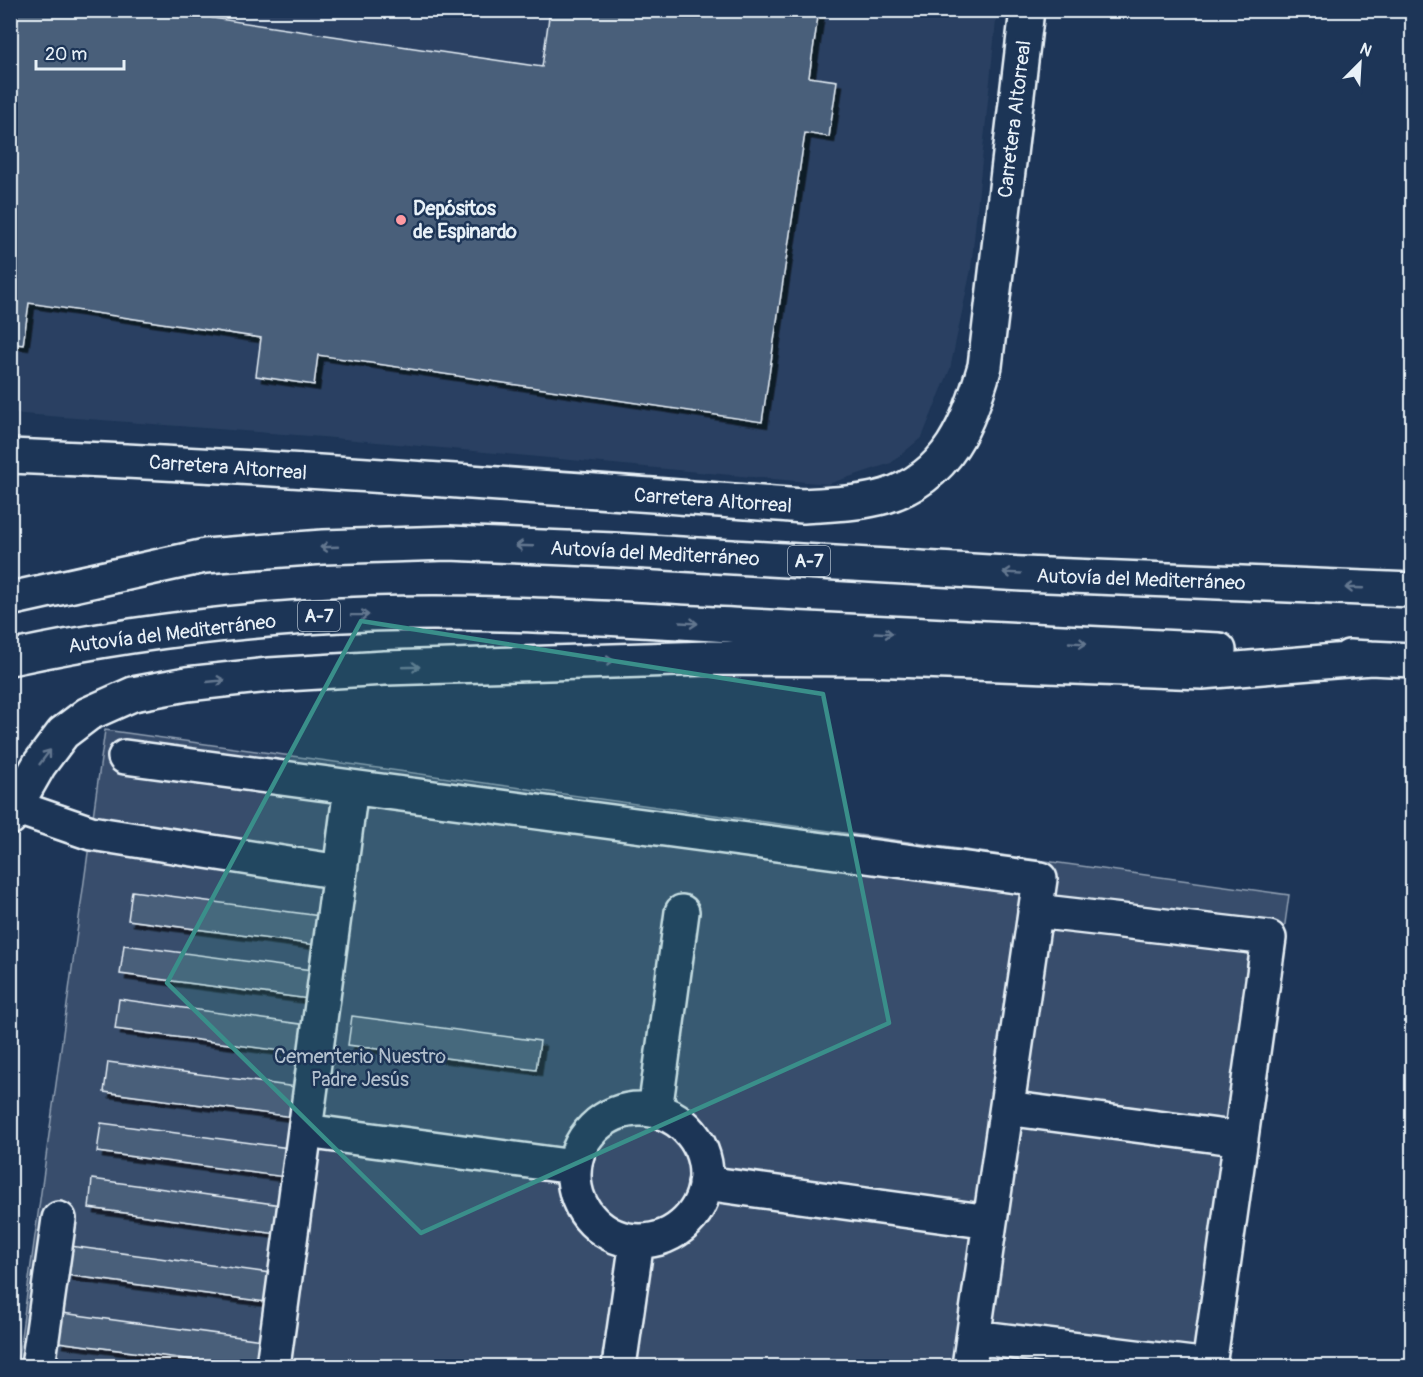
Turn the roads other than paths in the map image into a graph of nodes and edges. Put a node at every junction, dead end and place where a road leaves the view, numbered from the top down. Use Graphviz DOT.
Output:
graph roads {
  1 [pos="1027,10"];
  2 [pos="10,456"];
  3 [pos="205,556"];
  4 [pos="10,575"];
  5 [pos="1413,590"];
  6 [pos="10,598"];
  7 [pos="10,658"];
  8 [pos="1371,658"];
  9 [pos="1413,660"];
  10 [pos="125,757"];
  11 [pos="351,787"];
  12 [pos="13,812"];
  13 [pos="340,872"];
  14 [pos="1035,911"];
  15 [pos="682,912"];
  16 [pos="1007,1108"];
  17 [pos="655,1111"];
  18 [pos="305,1131"];
  19 [pos="1241,1139"];
  20 [pos="574,1167"];
  21 [pos="705,1183"];
  22 [pos="59,1219"];
  23 [pos="990,1222"];
  24 [pos="637,1241"];
  25 [pos="972,1352"];
  26 [pos="38,1366"];
  27 [pos="273,1366"];
  28 [pos="619,1366"];
  29 [pos="1209,1366"];
  1 -- 2 [label="main road, Carretera Altorreal"];
  3 -- 4 [label="main road"];
  5 -- 3 [label="main road, Autovía del Mediterráneo / A-7, one-way"];
  3 -- 6 [label="main road, Autovía del Mediterráneo / A-7"];
  7 -- 8 [label="main road, Autovía del Mediterráneo / A-7, one-way"];
  8 -- 9 [label="main road, Autovía del Mediterráneo / A-7"];
  12 -- 8 [label="main road, one-way"];
  10 -- 11 [label="main road"];
  11 -- 13 [label="main road"];
  11 -- 14 [label="main road"];
  12 -- 13 [label="main road"];
  13 -- 18 [label="main road"];
  14 -- 16 [label="main road"];
  14 -- 19 [label="main road"];
  15 -- 17 [label="main road"];
  16 -- 19 [label="main road"];
  16 -- 23 [label="main road"];
  17 -- 20 [label="main road"];
  17 -- 21 [label="main road"];
  18 -- 20 [label="main road"];
  18 -- 27 [label="main road"];
  19 -- 29 [label="main road"];
  20 -- 24 [label="main road"];
  21 -- 23 [label="main road"];
  21 -- 24 [label="main road"];
  22 -- 26 [label="main road"];
  23 -- 25 [label="main road"];
  24 -- 28 [label="main road"];
  25 -- 29 [label="main road"];
}
